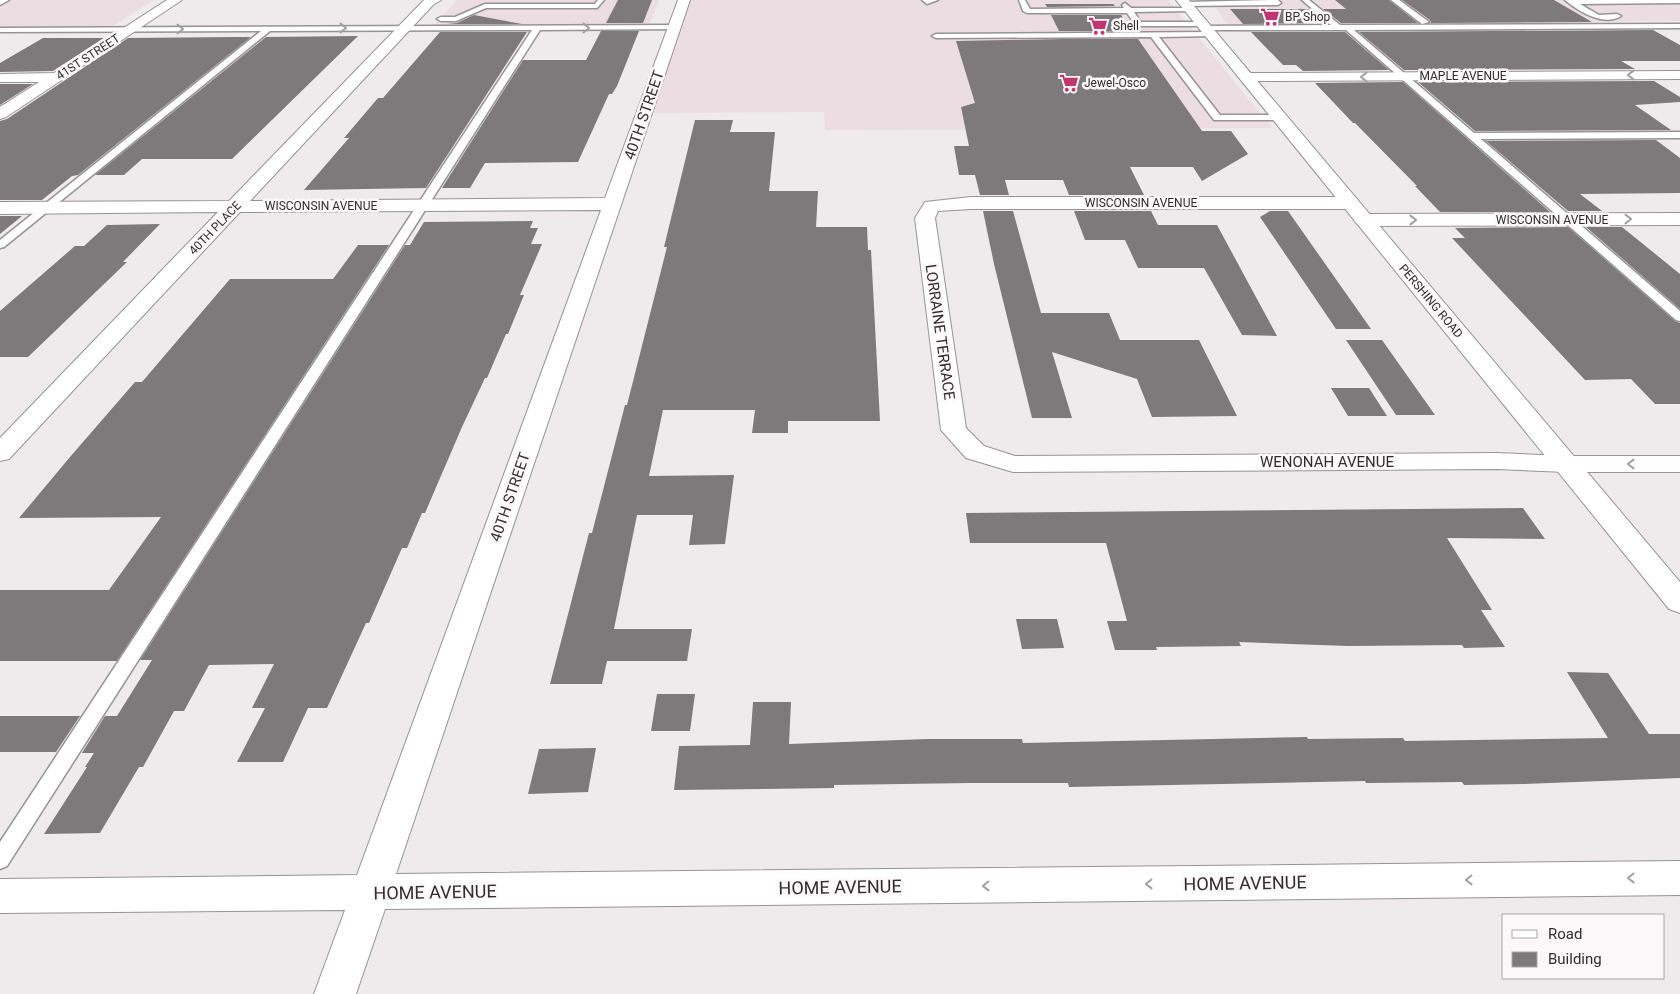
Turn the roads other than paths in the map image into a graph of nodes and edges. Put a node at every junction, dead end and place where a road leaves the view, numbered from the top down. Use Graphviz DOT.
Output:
graph roads {
  1 [pos="6,0"];
  2 [pos="176,0"];
  3 [pos="491,0"];
  4 [pos="684,0"];
  5 [pos="925,0"];
  6 [pos="934,0"];
  7 [pos="1022,0"];
  8 [pos="1121,0"];
  9 [pos="1274,0"];
  10 [pos="1305,0"];
  11 [pos="1394,0"];
  12 [pos="430,1"];
  13 [pos="1570,1"];
  14 [pos="1680,1"];
  15 [pos="0,3"];
  16 [pos="1242,4"];
  17 [pos="1186,5"];
  18 [pos="485,6"];
  19 [pos="597,6"];
  20 [pos="1128,10"];
  21 [pos="1248,10"];
  22 [pos="1625,16"];
  23 [pos="456,19"];
  24 [pos="475,19"];
  25 [pos="1260,22"];
  26 [pos="1424,22"];
  27 [pos="136,23"];
  28 [pos="408,24"];
  29 [pos="1680,26"];
  30 [pos="675,27"];
  31 [pos="1343,27"];
  32 [pos="537,28"];
  33 [pos="1266,28"];
  34 [pos="268,29"];
  35 [pos="1206,29"];
  36 [pos="0,30"];
  37 [pos="1154,35"];
  38 [pos="936,36"];
  39 [pos="1680,75"];
  40 [pos="1404,76"];
  41 [pos="57,77"];
  42 [pos="1246,77"];
  43 [pos="0,78"];
  44 [pos="0,114"];
  45 [pos="1279,118"];
  46 [pos="1680,135"];
  47 [pos="1472,136"];
  48 [pos="613,204"];
  49 [pos="422,205"];
  50 [pos="235,206"];
  51 [pos="932,206"];
  52 [pos="47,207"];
  53 [pos="0,208"];
  54 [pos="1357,212"];
  55 [pos="1680,219"];
  56 [pos="1568,220"];
  57 [pos="0,245"];
  58 [pos="1680,317"];
  59 [pos="0,452"];
  60 [pos="976,452"];
  61 [pos="1566,464"];
  62 [pos="1680,464"];
  63 [pos="1680,602"];
  64 [pos="0,860"];
  65 [pos="1680,878"];
  66 [pos="372,892"];
  67 [pos="0,896"];
  68 [pos="335,994"];
  1 -- 15 [label="lane"];
  2 -- 27 [label="street, 41ST STREET"];
  3 -- 18 [label="lane"];
  4 -- 30 [label="street, 40TH STREET"];
  5 -- 6 [label="lane"];
  7 -- 20 [label="lane"];
  8 -- 20 [label="lane"];
  9 -- 16 [label="lane"];
  10 -- 31 [label="lane"];
  11 -- 26 [label="lane"];
  12 -- 28 [label="street, 40TH PLACE"];
  13 -- 14 [label="lane"];
  13 -- 22 [label="lane"];
  16 -- 17 [label="lane"];
  16 -- 21 [label="lane"];
  17 -- 20 [label="lane"];
  17 -- 35 [label="street, PERSHING ROAD"];
  18 -- 19 [label="lane"];
  18 -- 23 [label="lane"];
  20 -- 35 [label="lane"];
  23 -- 24 [label="lane"];
  23 -- 28 [label="lane"];
  25 -- 33 [label="lane"];
  27 -- 34 [label="lane, one-way"];
  27 -- 36 [label="lane"];
  27 -- 41 [label="street, 41ST STREET"];
  28 -- 32 [label="lane"];
  34 -- 28 [label="lane, one-way"];
  28 -- 50 [label="street, 40TH PLACE"];
  29 -- 31 [label="lane"];
  32 -- 30 [label="lane, one-way"];
  30 -- 48 [label="street, 40TH STREET"];
  31 -- 33 [label="lane"];
  31 -- 40 [label="lane"];
  32 -- 49 [label="lane"];
  33 -- 35 [label="lane"];
  34 -- 52 [label="lane"];
  35 -- 37 [label="lane"];
  35 -- 42 [label="street, PERSHING ROAD"];
  37 -- 38 [label="lane"];
  37 -- 45 [label="lane"];
  39 -- 40 [label="street, MAPLE AVENUE, one-way"];
  40 -- 42 [label="street, MAPLE AVENUE, one-way"];
  40 -- 47 [label="lane"];
  41 -- 43 [label="street"];
  41 -- 44 [label="street, 41ST STREET"];
  42 -- 45 [label="street, PERSHING ROAD"];
  45 -- 54 [label="street, PERSHING ROAD"];
  46 -- 47 [label="lane"];
  47 -- 56 [label="lane"];
  48 -- 49 [label="street, WISCONSIN AVENUE"];
  48 -- 66 [label="street, 40TH STREET"];
  49 -- 50 [label="street, WISCONSIN AVENUE"];
  49 -- 64 [label="lane"];
  50 -- 52 [label="street, WISCONSIN AVENUE"];
  50 -- 59 [label="street, 40TH PLACE"];
  51 -- 54 [label="street, WISCONSIN AVENUE"];
  51 -- 60 [label="street, LORRAINE TERRACE"];
  52 -- 53 [label="street, WISCONSIN AVENUE"];
  52 -- 57 [label="lane"];
  54 -- 56 [label="street, WISCONSIN AVENUE, one-way"];
  54 -- 61 [label="street, PERSHING ROAD"];
  56 -- 55 [label="street, WISCONSIN AVENUE, one-way"];
  56 -- 58 [label="lane"];
  60 -- 61 [label="street, WENONAH AVENUE"];
  62 -- 61 [label="street, WENONAH AVENUE, one-way"];
  61 -- 63 [label="street, PERSHING ROAD"];
  65 -- 66 [label="street, HOME AVENUE, one-way"];
  66 -- 67 [label="street, HOME AVENUE"];
  66 -- 68 [label="street, 40TH STREET"];
}
